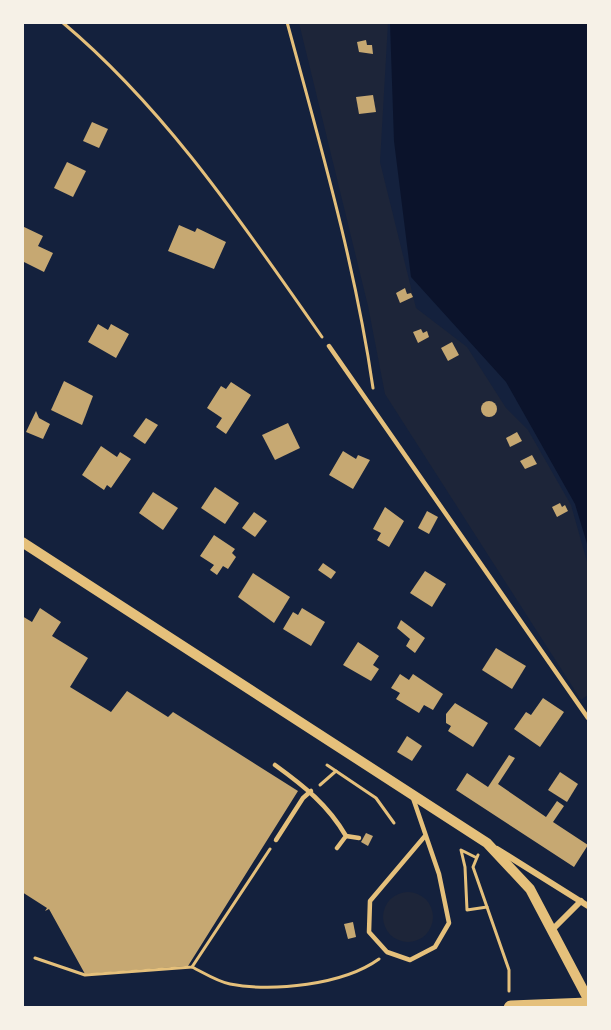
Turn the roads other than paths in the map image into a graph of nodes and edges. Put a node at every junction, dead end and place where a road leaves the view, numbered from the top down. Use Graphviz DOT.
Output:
graph roads {
  1 [pos="329,346"];
  2 [pos="22,542"];
  3 [pos="588,718"];
  4 [pos="275,765"];
  5 [pos="311,791"];
  6 [pos="412,792"];
  7 [pos="346,836"];
  8 [pos="425,836"];
  9 [pos="359,838"];
  10 [pos="276,840"];
  11 [pos="487,843"];
  12 [pos="337,848"];
  13 [pos="581,902"];
  14 [pos="588,906"];
  15 [pos="552,930"];
  16 [pos="588,999"];
  17 [pos="510,1002"];
  18 [pos="588,1005"];
  1 -- 3 [label="lane"];
  2 -- 6 [label="street"];
  4 -- 5 [label="lane"];
  5 -- 7 [label="lane"];
  5 -- 10 [label="lane"];
  6 -- 8 [label="lane"];
  6 -- 11 [label="street"];
  7 -- 9 [label="lane"];
  7 -- 12 [label="lane"];
  8 -- 8 [label="lane"];
  11 -- 13 [label="street"];
  11 -- 15 [label="street"];
  13 -- 14 [label="street"];
  13 -- 15 [label="street"];
  15 -- 16 [label="street"];
  17 -- 18 [label="main road"];
}
